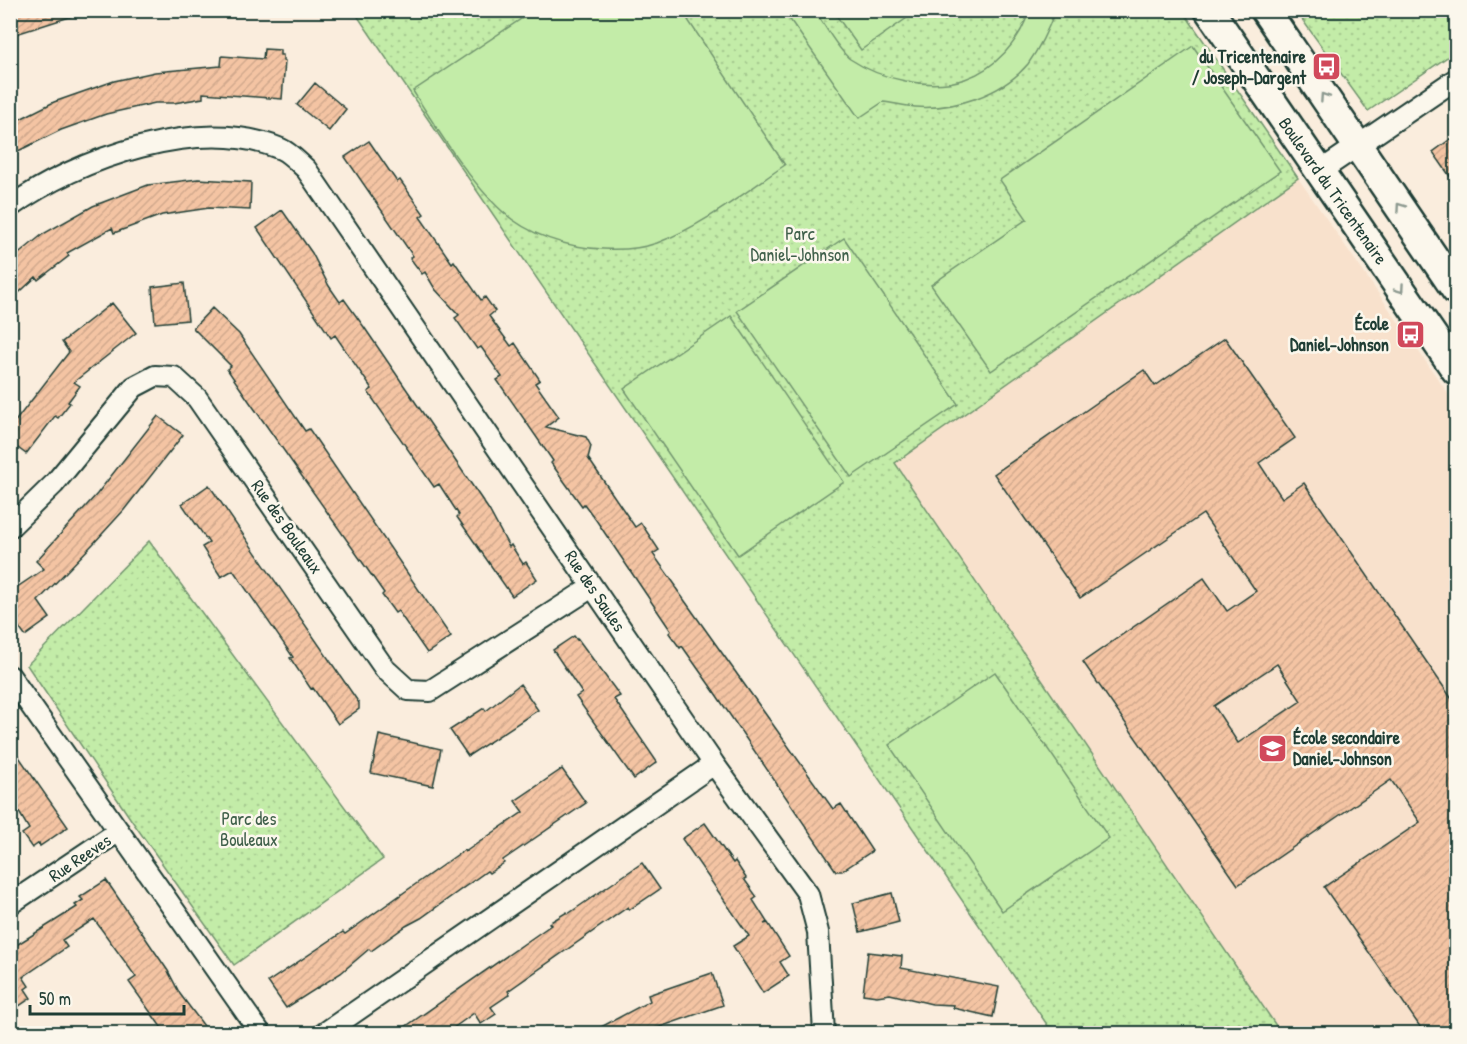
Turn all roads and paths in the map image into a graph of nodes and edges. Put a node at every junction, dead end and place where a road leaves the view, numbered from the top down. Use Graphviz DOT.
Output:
graph roads {
  1 [pos="1265,10"];
  2 [pos="1215,12"];
  3 [pos="1456,79"];
  4 [pos="1357,146"];
  5 [pos="1319,172"];
  6 [pos="10,207"];
  7 [pos="1456,290"];
  8 [pos="1456,370"];
  9 [pos="10,527"];
  10 [pos="592,587"];
  11 [pos="10,676"];
  12 [pos="714,764"];
  13 [pos="119,831"];
  14 [pos="10,904"];
  15 [pos="824,1033"];
  16 [pos="261,1034"];
  17 [pos="322,1034"];
  4 -- 1 [label="street, one-way"];
  2 -- 5 [label="street, Boulevard du Tricentenaire"];
  3 -- 4 [label="street"];
  4 -- 5 [label="street"];
  7 -- 4 [label="street, one-way"];
  5 -- 8 [label="street, Boulevard du Tricentenaire, one-way"];
  6 -- 10 [label="street, Rue des Saules"];
  9 -- 10 [label="street, Rue des Bouleaux"];
  10 -- 12 [label="street, Rue des Saules"];
  11 -- 13 [label="street"];
  12 -- 15 [label="street, Rue des Saules"];
  12 -- 17 [label="street"];
  13 -- 14 [label="street, Rue Reeves"];
  13 -- 16 [label="street"];
}
